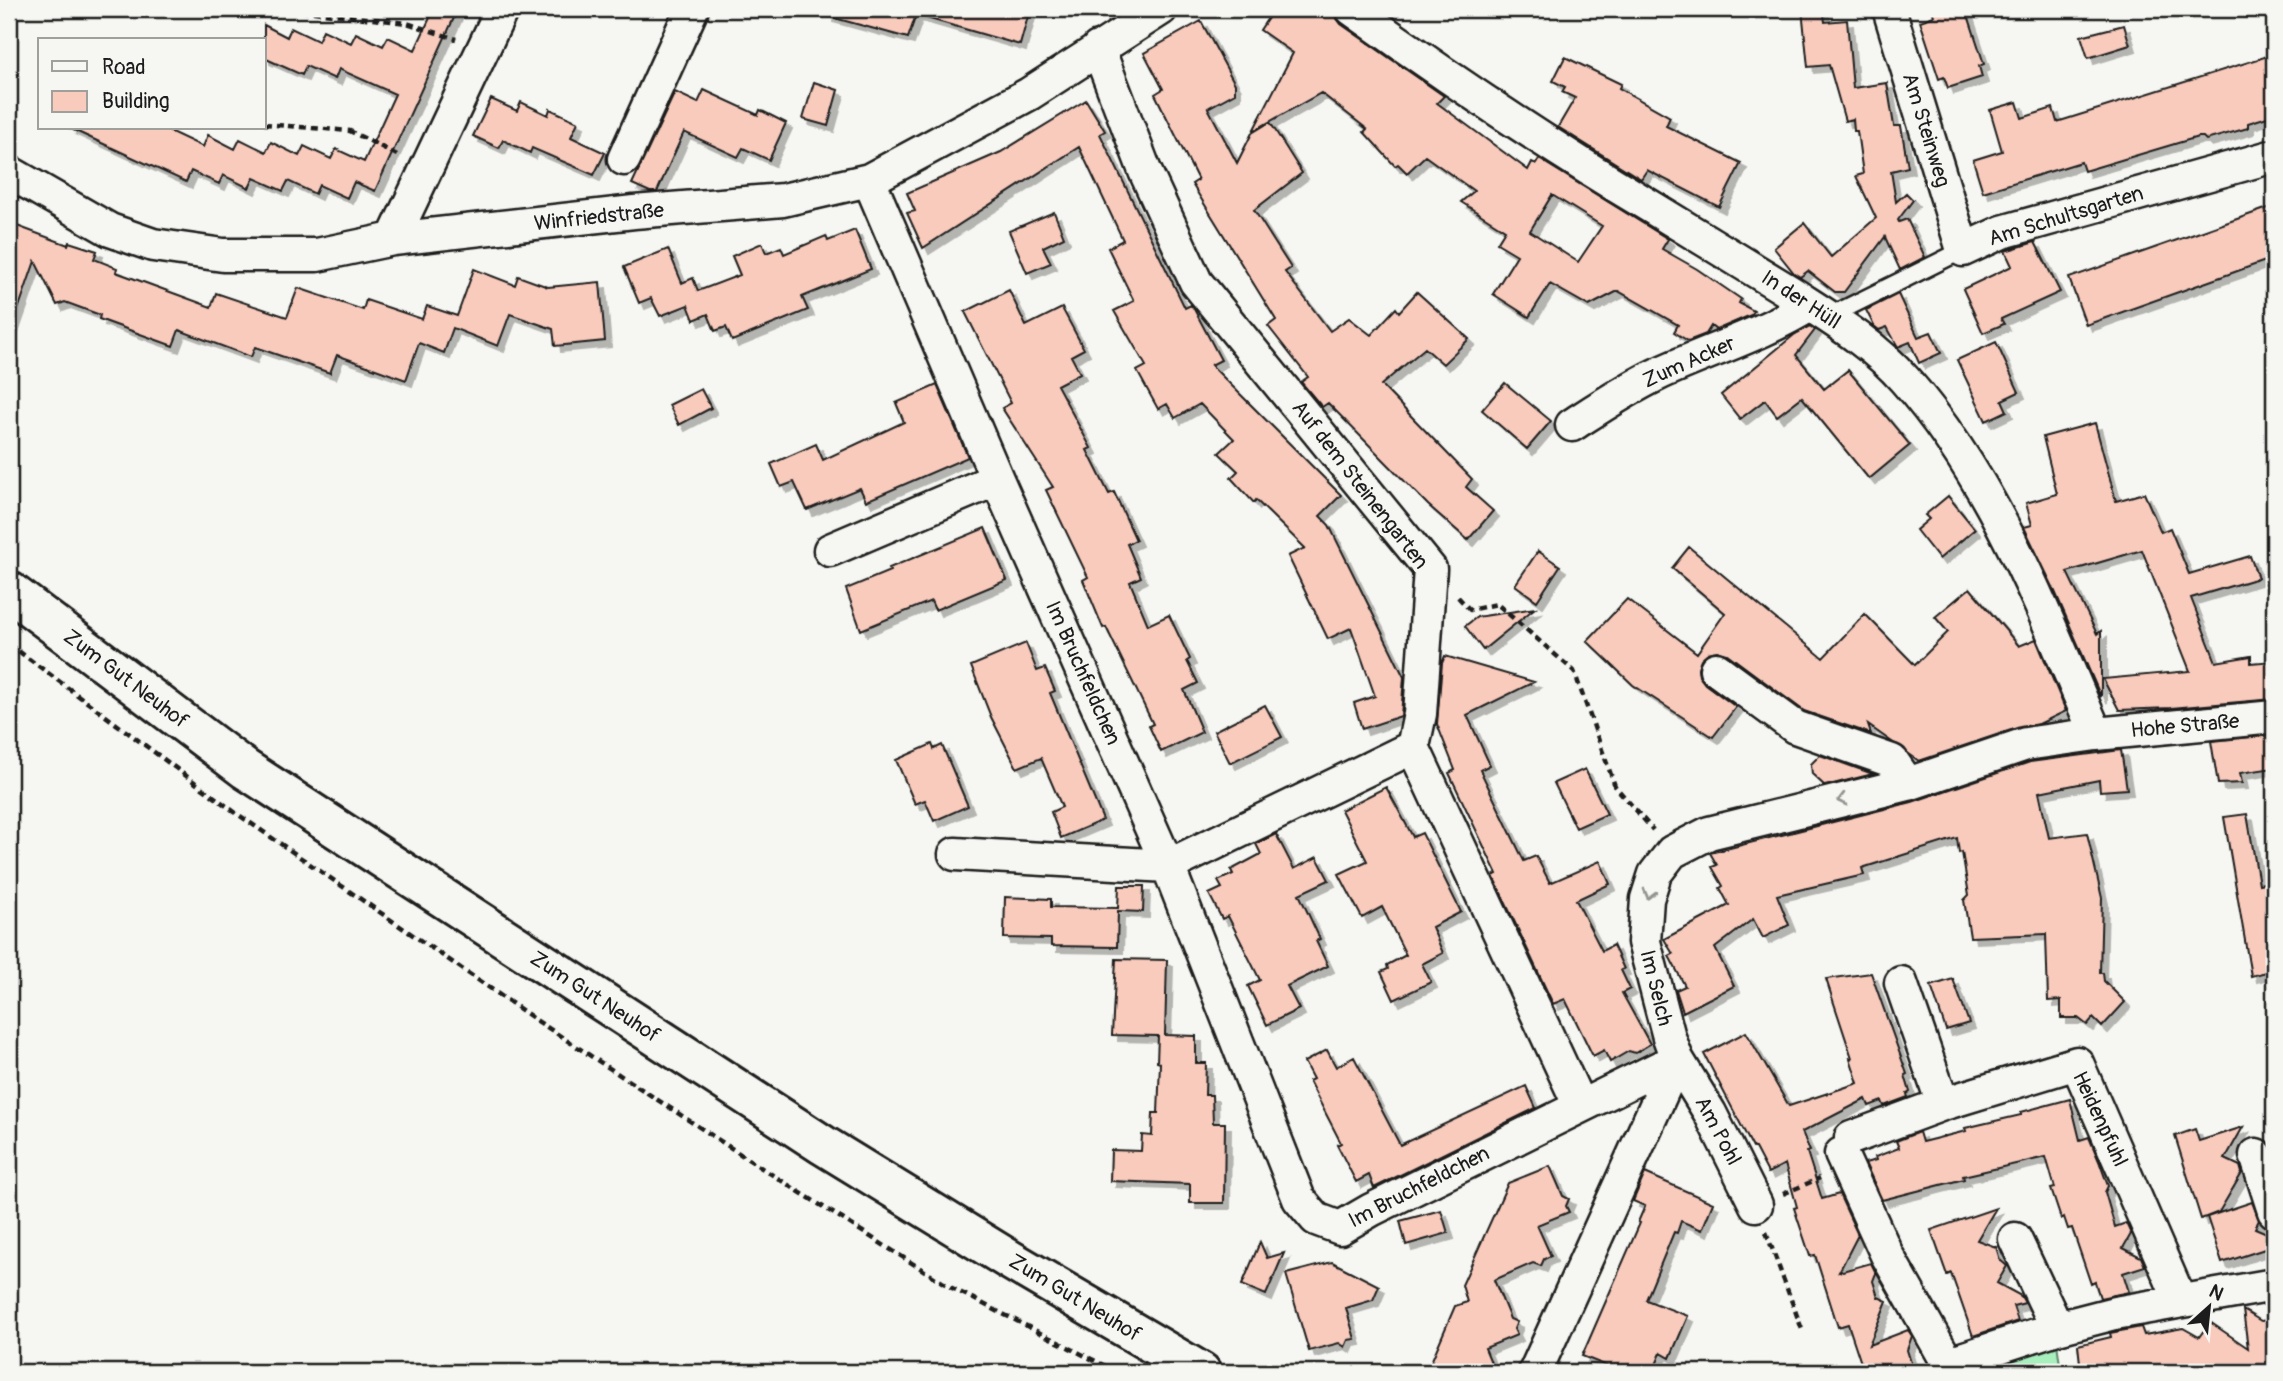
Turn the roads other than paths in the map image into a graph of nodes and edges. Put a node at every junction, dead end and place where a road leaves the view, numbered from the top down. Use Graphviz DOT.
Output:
graph roads {
  1 [pos="502,9"];
  2 [pos="692,9"];
  3 [pos="1161,9"];
  4 [pos="1352,9"];
  5 [pos="1889,9"];
  6 [pos="1098,48"];
  7 [pos="2274,156"];
  8 [pos="624,159"];
  9 [pos="9,172"];
  10 [pos="869,180"];
  11 [pos="393,239"];
  12 [pos="1963,250"];
  13 [pos="1819,311"];
  14 [pos="1572,425"];
  15 [pos="997,480"];
  16 [pos="830,550"];
  17 [pos="9,591"];
  18 [pos="1716,668"];
  19 [pos="2274,717"];
  20 [pos="2096,733"];
  21 [pos="1413,747"];
  22 [pos="1908,784"];
  23 [pos="955,854"];
  24 [pos="1168,866"];
  25 [pos="1901,983"];
  26 [pos="1673,1048"];
  27 [pos="1943,1104"];
  28 [pos="1580,1106"];
  29 [pos="2256,1155"];
  30 [pos="1756,1205"];
  31 [pos="2274,1211"];
  32 [pos="2015,1239"];
  33 [pos="2274,1284"];
  34 [pos="2180,1300"];
  35 [pos="2057,1328"];
  36 [pos="1951,1368"];
  37 [pos="1202,1372"];
  38 [pos="1535,1372"];
  1 -- 11 [label="street"];
  2 -- 8 [label="street"];
  3 -- 6 [label="street, Winfriedstraße"];
  4 -- 13 [label="street, In der Hüll"];
  5 -- 12 [label="street, Am Steinweg"];
  6 -- 10 [label="street, Winfriedstraße"];
  6 -- 21 [label="street, Auf dem Steinengarten"];
  7 -- 12 [label="street, Am Schultsgarten"];
  9 -- 11 [label="street, Winfriedstraße"];
  10 -- 11 [label="street, Winfriedstraße"];
  10 -- 15 [label="street, Im Bruchfeldchen"];
  12 -- 13 [label="lane, Am Schultsgarten"];
  13 -- 14 [label="street, Zum Acker"];
  13 -- 20 [label="street, In der Hüll"];
  15 -- 16 [label="street"];
  15 -- 24 [label="street, Im Bruchfeldchen"];
  17 -- 37 [label="main road, Zum Gut Neuhof"];
  18 -- 22 [label="street"];
  19 -- 20 [label="street, Hohe Straße"];
  20 -- 22 [label="street, Im Selch"];
  21 -- 24 [label="street"];
  21 -- 28 [label="street"];
  22 -- 26 [label="street, Im Selch, one-way"];
  23 -- 24 [label="street"];
  24 -- 28 [label="street, Im Bruchfeldchen"];
  25 -- 27 [label="street"];
  26 -- 28 [label="street, Im Bruchfeldchen"];
  26 -- 30 [label="street, Am Pohl"];
  26 -- 38 [label="street"];
  27 -- 34 [label="street, Heidenpfuhl"];
  27 -- 36 [label="street, Heidenpfuhl"];
  29 -- 31 [label="street"];
  32 -- 35 [label="street"];
  33 -- 34 [label="street"];
  34 -- 35 [label="street"];
  35 -- 36 [label="street"];
}
